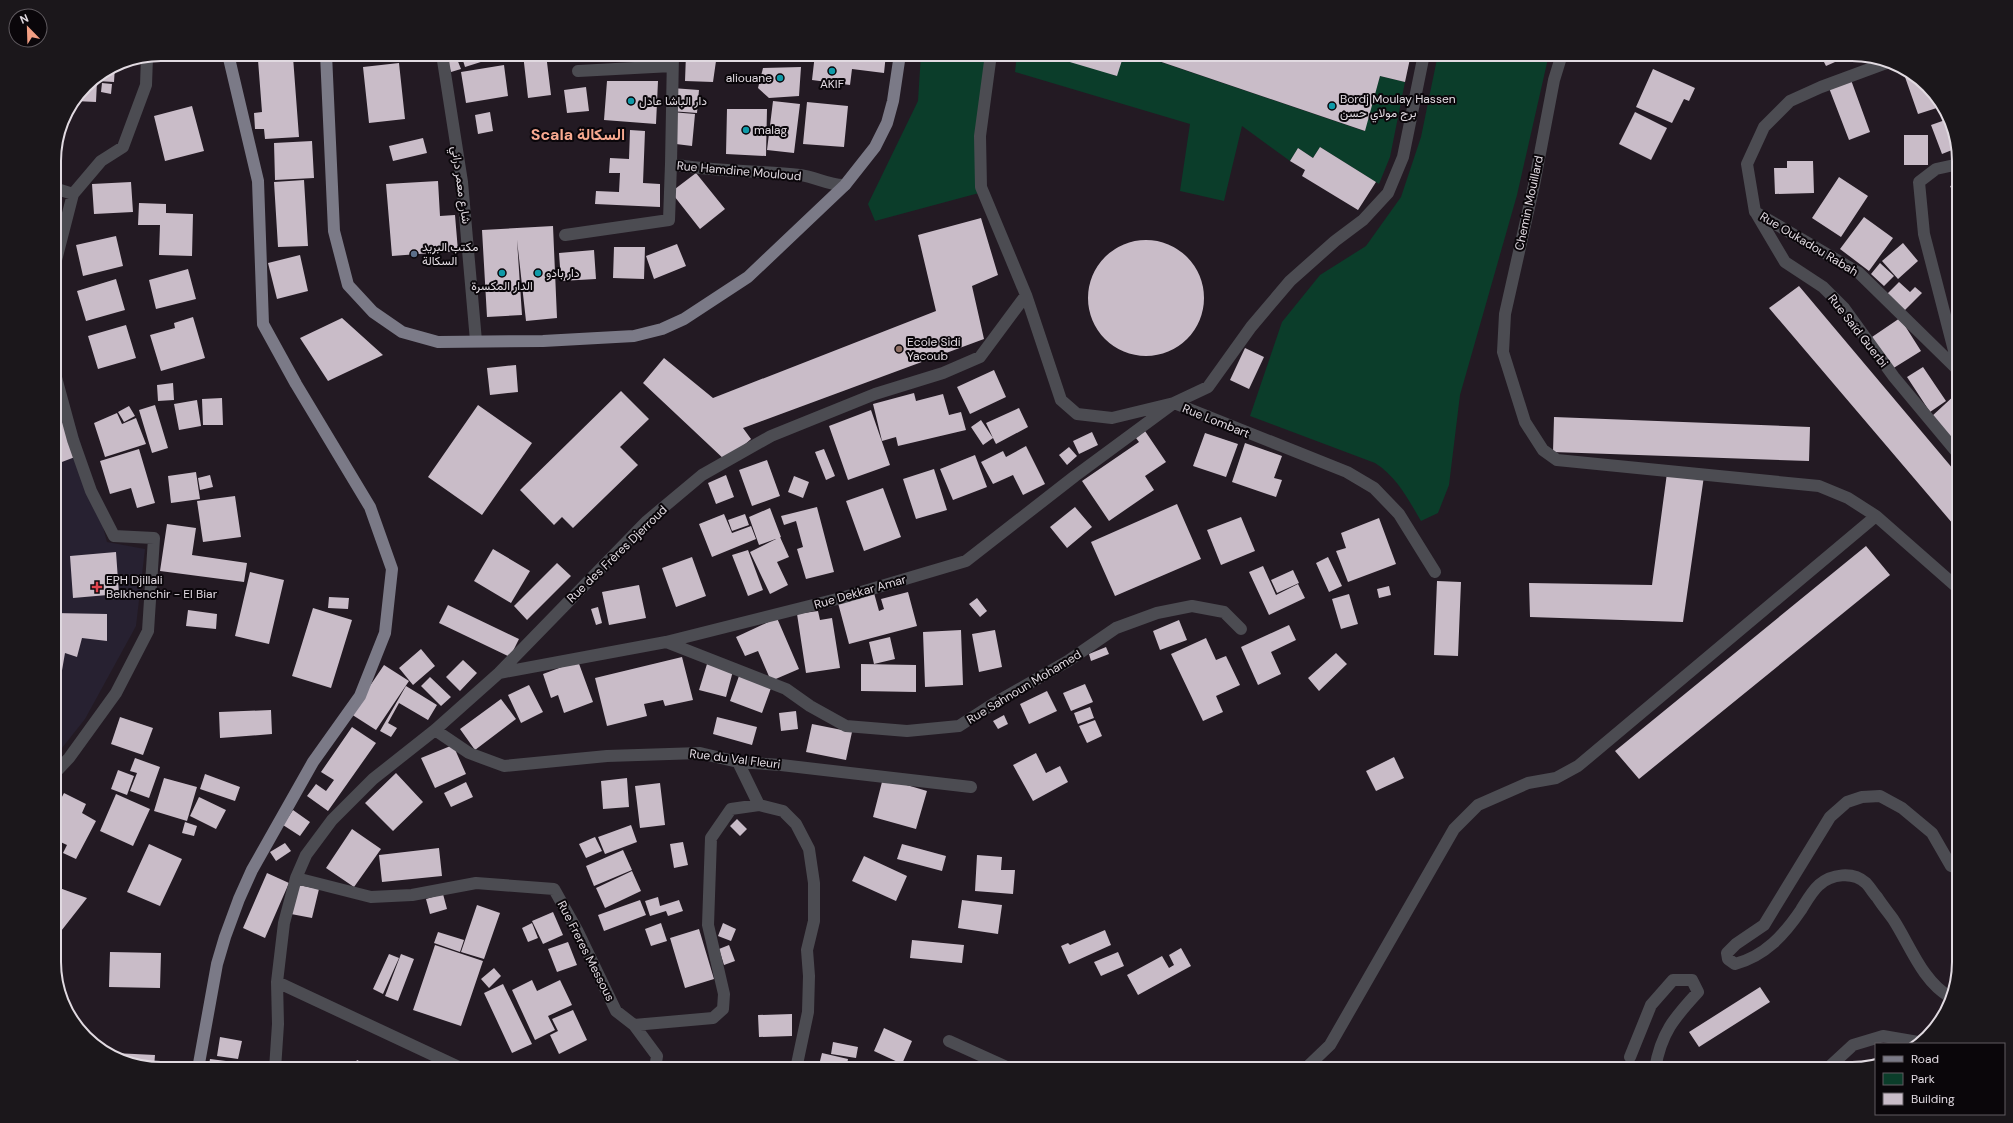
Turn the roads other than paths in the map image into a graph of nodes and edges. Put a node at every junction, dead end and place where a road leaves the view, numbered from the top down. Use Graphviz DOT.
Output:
graph roads {
  1 [pos="230,61"];
  2 [pos="326,61"];
  3 [pos="443,61"];
  4 [pos="663,61"];
  5 [pos="672,61"];
  6 [pos="899,61"];
  7 [pos="990,61"];
  8 [pos="1423,61"];
  9 [pos="1560,61"];
  10 [pos="147,62"];
  11 [pos="1880,65"];
  12 [pos="578,71"];
  13 [pos="671,164"];
  14 [pos="1952,166"];
  15 [pos="845,185"];
  16 [pos="61,190"];
  17 [pos="73,194"];
  18 [pos="1755,212"];
  19 [pos="565,235"];
  20 [pos="61,241"];
  21 [pos="1026,295"];
  22 [pos="476,342"];
  23 [pos="1952,344"];
  24 [pos="1952,364"];
  25 [pos="61,396"];
  26 [pos="1174,403"];
  27 [pos="1952,447"];
  28 [pos="1876,516"];
  29 [pos="1435,572"];
  30 [pos="1952,583"];
  31 [pos="1240,629"];
  32 [pos="666,642"];
  33 [pos="499,672"];
  34 [pos="435,730"];
  35 [pos="738,762"];
  36 [pos="61,767"];
  37 [pos="971,787"];
  38 [pos="759,804"];
  39 [pos="1952,866"];
  40 [pos="296,878"];
  41 [pos="277,982"];
  42 [pos="1946,995"];
  43 [pos="634,1025"];
  44 [pos="949,1041"];
  45 [pos="1913,1041"];
  46 [pos="1630,1057"];
  47 [pos="199,1062"];
  48 [pos="275,1062"];
  49 [pos="448,1062"];
  50 [pos="656,1062"];
  51 [pos="797,1062"];
  52 [pos="996,1062"];
  53 [pos="1312,1062"];
  54 [pos="1656,1062"];
  55 [pos="1834,1062"];
  1 -- 47 [label="main road"];
  2 -- 22 [label="main road"];
  3 -- 22 [label="street, شارع معمر دراني"];
  4 -- 12 [label="street"];
  5 -- 13 [label="street, Rue Hamdine Mouloud"];
  6 -- 15 [label="main road"];
  7 -- 21 [label="street"];
  8 -- 26 [label="street"];
  9 -- 28 [label="street, Chemin Mouillard"];
  10 -- 17 [label="street"];
  11 -- 18 [label="street, Rue Oukadou Rabah"];
  13 -- 15 [label="street, Rue Hamdine Mouloud"];
  13 -- 19 [label="street"];
  14 -- 23 [label="street"];
  15 -- 22 [label="main road"];
  16 -- 17 [label="street"];
  17 -- 20 [label="street"];
  18 -- 24 [label="street, Rue Oukadou Rabah"];
  18 -- 27 [label="street, Rue Saïd Guerbi"];
  21 -- 26 [label="street, Rue Lombart"];
  21 -- 33 [label="street, Rue des Frères Djerroud"];
  25 -- 36 [label="street"];
  26 -- 29 [label="street, Rue Lombart"];
  26 -- 32 [label="street, Rue Dekkar Amar"];
  28 -- 30 [label="street"];
  28 -- 53 [label="street"];
  31 -- 32 [label="street, Rue Sahnoun Mohamed"];
  32 -- 33 [label="street, Rue Dekkar Amar"];
  33 -- 34 [label="street, Rue des Frères Djerroud"];
  34 -- 35 [label="street, Rue du Val Fleuri"];
  34 -- 40 [label="street, Rue des Frères Djerroud"];
  35 -- 37 [label="street, Rue du Val Fleuri"];
  35 -- 38 [label="street"];
  38 -- 43 [label="street"];
  38 -- 51 [label="street"];
  39 -- 42 [label="street"];
  40 -- 41 [label="street, Rue des Frères Djerroud"];
  40 -- 43 [label="street, Rue Freres Messous"];
  41 -- 48 [label="street, Rue des Frères Djerroud"];
  41 -- 49 [label="street"];
  43 -- 50 [label="street, Rue Freres Messous"];
  44 -- 52 [label="street"];
  45 -- 55 [label="street"];
  46 -- 54 [label="street"];
}
